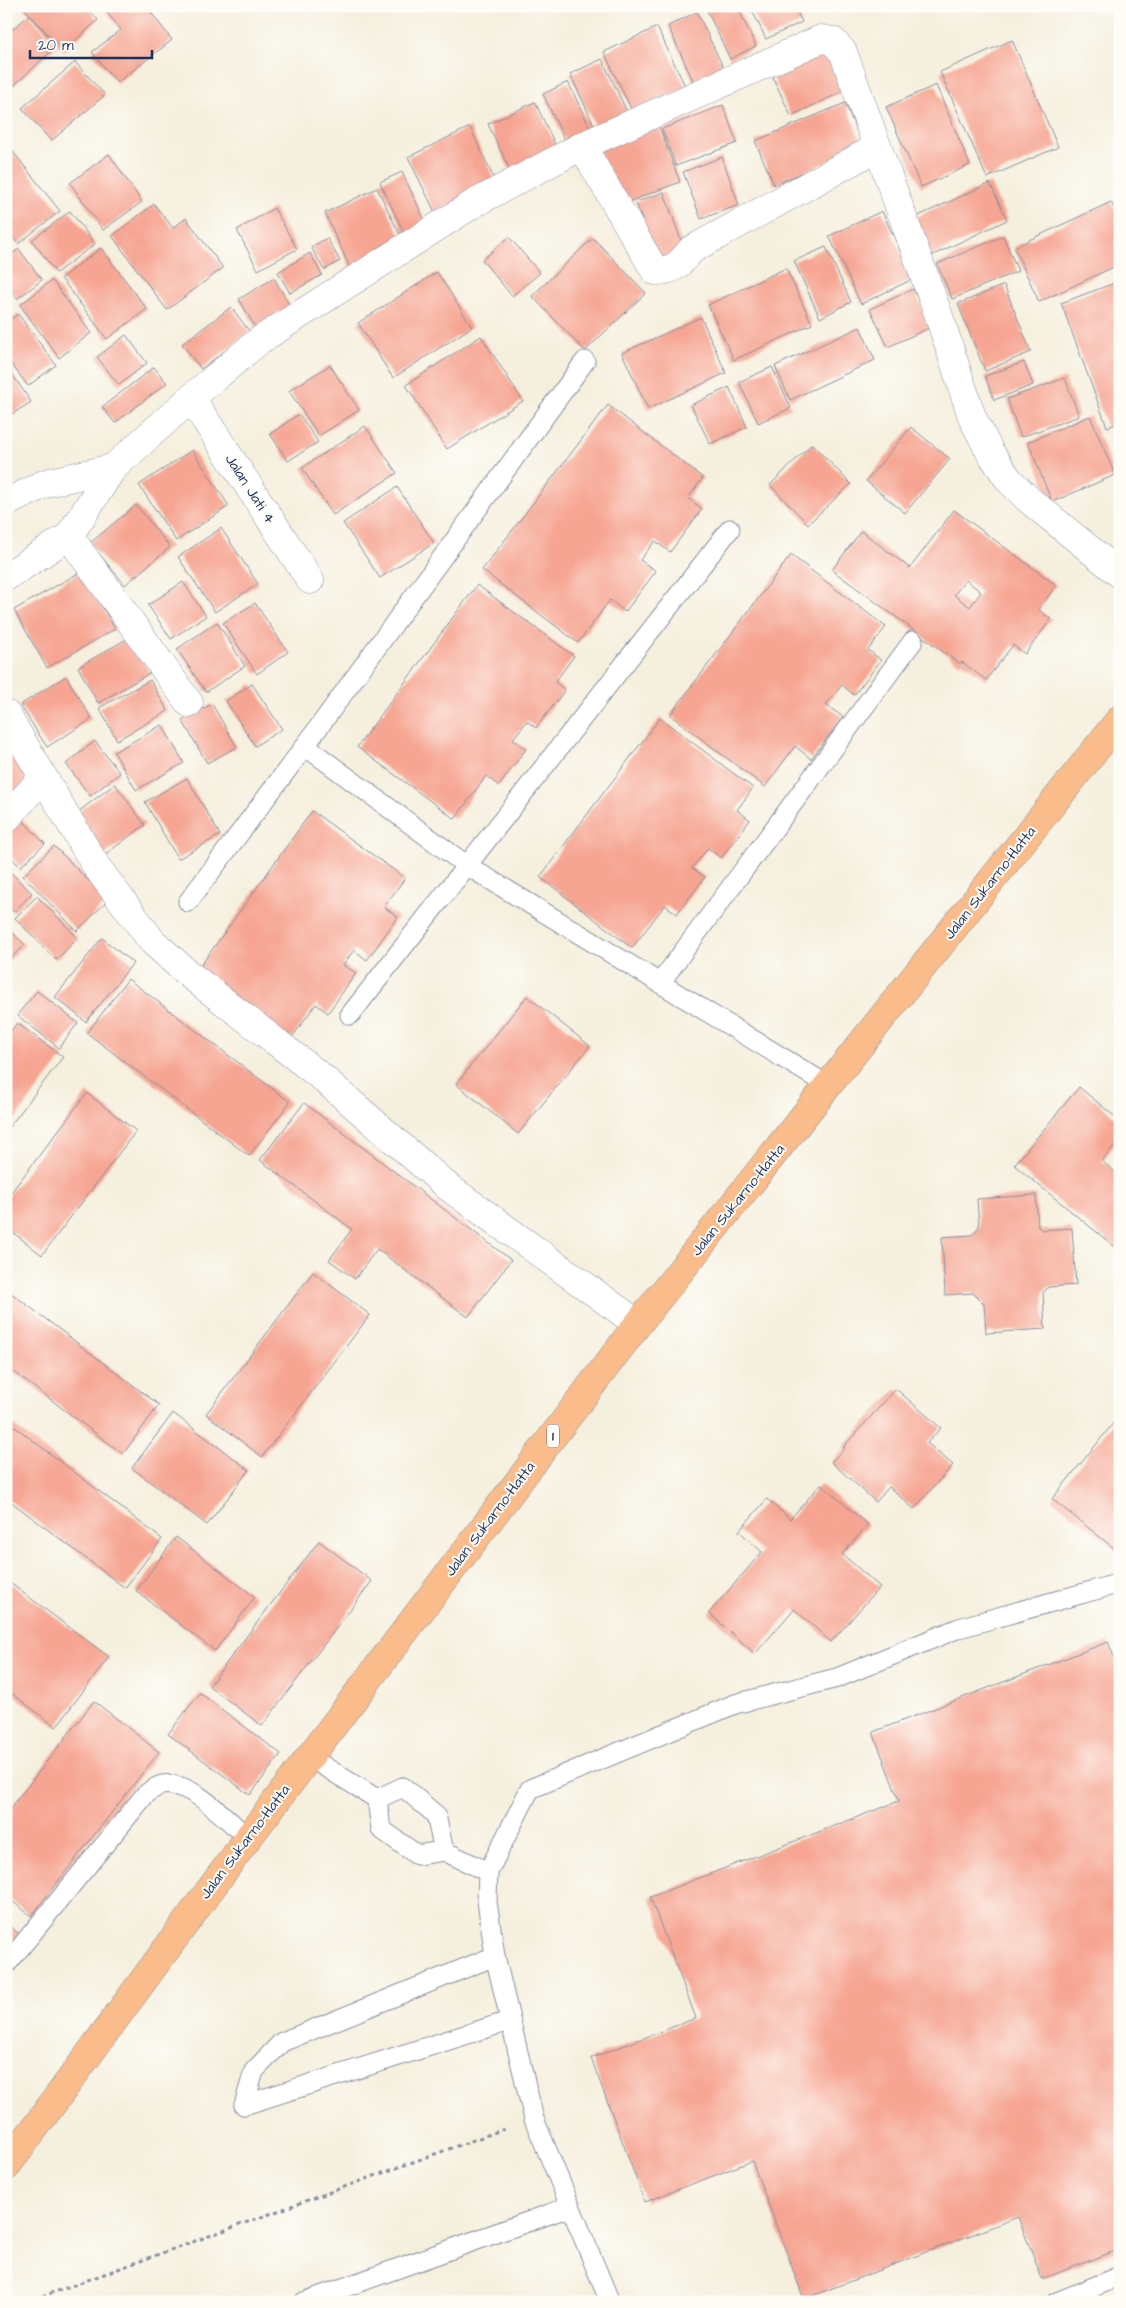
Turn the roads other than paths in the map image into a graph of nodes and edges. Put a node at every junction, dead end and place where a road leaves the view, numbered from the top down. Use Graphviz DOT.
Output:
graph roads {
  1 [pos="582,146"];
  2 [pos="878,147"];
  3 [pos="585,361"];
  4 [pos="191,398"];
  5 [pos="113,468"];
  6 [pos="6,503"];
  7 [pos="730,529"];
  8 [pos="69,536"];
  9 [pos="1120,574"];
  10 [pos="6,577"];
  11 [pos="310,580"];
  12 [pos="913,641"];
  13 [pos="189,703"];
  14 [pos="6,714"];
  15 [pos="1120,719"];
  16 [pos="305,746"];
  17 [pos="43,777"];
  18 [pos="6,819"];
  19 [pos="466,865"];
  20 [pos="188,902"];
  21 [pos="660,983"];
  22 [pos="350,1015"];
  23 [pos="829,1086"];
  24 [pos="638,1324"];
  25 [pos="1120,1583"];
  26 [pos="309,1757"];
  27 [pos="377,1798"];
  28 [pos="248,1838"];
  29 [pos="444,1851"];
  30 [pos="488,1872"];
  31 [pos="495,1956"];
  32 [pos="6,1965"];
  33 [pos="509,2021"];
  34 [pos="6,2167"];
  35 [pos="570,2207"];
  36 [pos="1120,2276"];
  37 [pos="304,2302"];
  38 [pos="610,2302"];
  39 [pos="1057,2302"];
  1 -- 2 [label="street"];
  1 -- 2 [label="street"];
  1 -- 4 [label="street"];
  2 -- 9 [label="street"];
  3 -- 16 [label="lane"];
  4 -- 5 [label="street"];
  4 -- 11 [label="street, Jalan Jati 4"];
  5 -- 6 [label="street"];
  5 -- 8 [label="street"];
  7 -- 19 [label="lane"];
  8 -- 10 [label="street"];
  8 -- 13 [label="street"];
  12 -- 21 [label="lane"];
  14 -- 17 [label="street"];
  15 -- 23 [label="highway, Jalan Sukarno-Hatta / 1"];
  16 -- 19 [label="lane"];
  16 -- 20 [label="lane"];
  17 -- 18 [label="street"];
  17 -- 24 [label="street"];
  19 -- 21 [label="lane"];
  19 -- 22 [label="lane"];
  21 -- 23 [label="lane"];
  23 -- 24 [label="highway, Jalan Sukarno-Hatta / 1"];
  24 -- 26 [label="highway, Jalan Sukarno-Hatta / 1"];
  25 -- 30 [label="lane"];
  26 -- 27 [label="lane"];
  26 -- 28 [label="highway, Jalan Sukarno-Hatta / 1"];
  27 -- 29 [label="lane"];
  27 -- 29 [label="lane"];
  28 -- 32 [label="lane"];
  28 -- 34 [label="highway, Jalan Sukarno-Hatta / 1"];
  29 -- 30 [label="lane"];
  30 -- 31 [label="lane"];
  31 -- 33 [label="lane"];
  31 -- 33 [label="lane"];
  33 -- 35 [label="lane"];
  35 -- 37 [label="lane"];
  35 -- 38 [label="lane"];
  36 -- 39 [label="lane"];
}
